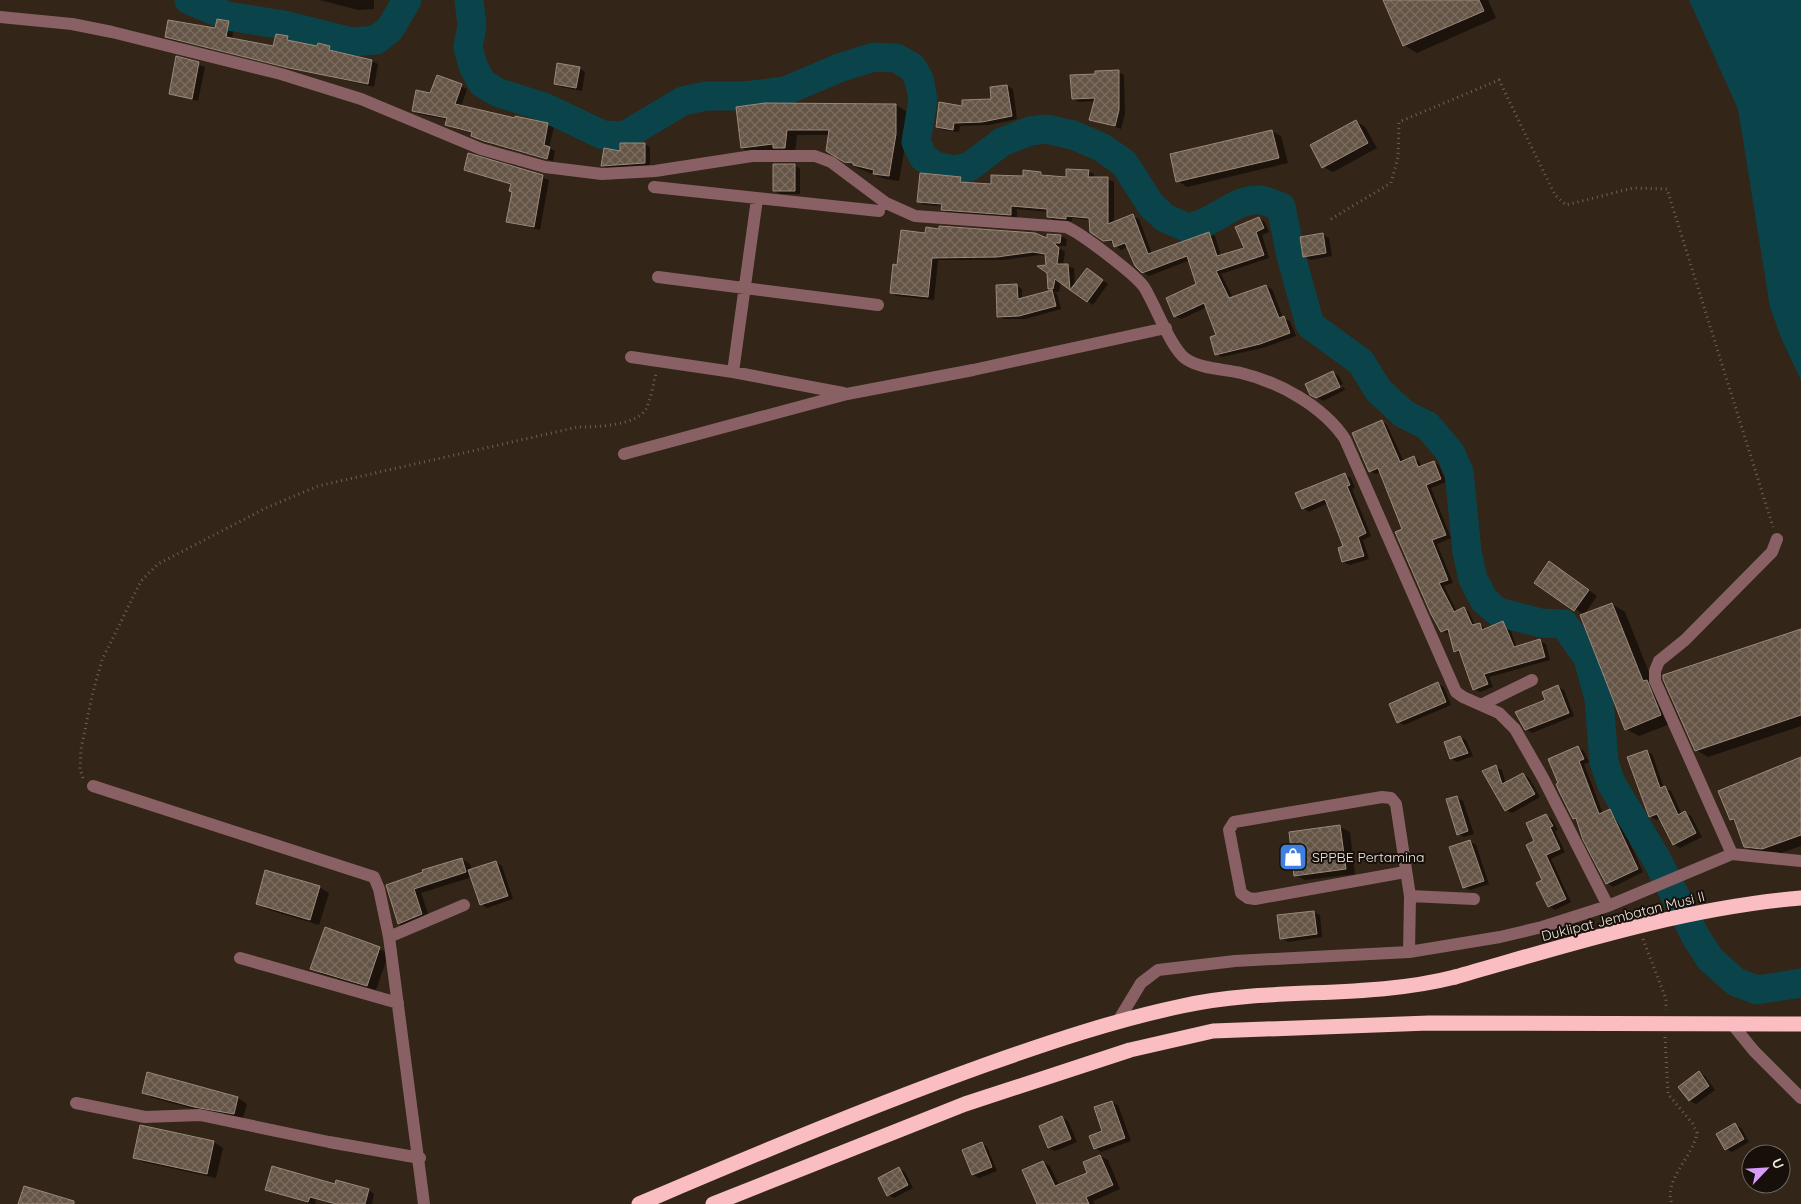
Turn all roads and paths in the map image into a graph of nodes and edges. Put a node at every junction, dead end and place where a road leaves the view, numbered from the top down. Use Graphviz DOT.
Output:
graph roads {
  1 [pos="0,17"];
  2 [pos="654,187"];
  3 [pos="757,199"];
  4 [pos="879,211"];
  5 [pos="1330,219"];
  6 [pos="658,277"];
  7 [pos="745,288"];
  8 [pos="878,305"];
  9 [pos="1166,328"];
  10 [pos="631,357"];
  11 [pos="660,361"];
  12 [pos="733,372"];
  13 [pos="847,394"];
  14 [pos="624,454"];
  15 [pos="1777,539"];
  16 [pos="1532,680"];
  17 [pos="1481,705"];
  18 [pos="93,786"];
  19 [pos="1732,854"];
  20 [pos="1801,861"];
  21 [pos="1405,872"];
  22 [pos="1410,896"];
  23 [pos="1801,898"];
  24 [pos="1474,899"];
  25 [pos="464,905"];
  26 [pos="1608,906"];
  27 [pos="1641,933"];
  28 [pos="389,937"];
  29 [pos="1409,952"];
  30 [pos="240,958"];
  31 [pos="398,1003"];
  32 [pos="1118,1021"];
  33 [pos="1664,1023"];
  34 [pos="1732,1024"];
  35 [pos="1801,1024"];
  36 [pos="1801,1098"];
  37 [pos="76,1103"];
  38 [pos="420,1158"];
  39 [pos="424,1204"];
  40 [pos="639,1204"];
  41 [pos="713,1204"];
  42 [pos="1672,1204"];
  1 -- 9 [label="street"];
  2 -- 3 [label="street"];
  3 -- 4 [label="street"];
  3 -- 7 [label="street"];
  5 -- 15 [label="path"];
  6 -- 7 [label="street"];
  7 -- 8 [label="street"];
  7 -- 12 [label="street"];
  9 -- 13 [label="street"];
  9 -- 17 [label="street"];
  10 -- 11 [label="street"];
  11 -- 12 [label="street"];
  11 -- 18 [label="path"];
  12 -- 13 [label="street"];
  13 -- 14 [label="street"];
  15 -- 19 [label="street"];
  16 -- 17 [label="street"];
  17 -- 26 [label="street"];
  18 -- 28 [label="street"];
  19 -- 20 [label="street"];
  19 -- 26 [label="street"];
  21 -- 21 [label="street"];
  21 -- 22 [label="street"];
  22 -- 24 [label="street"];
  22 -- 29 [label="street"];
  23 -- 32 [label="highway, Duklipat Jembatan Musi II, bridge"];
  25 -- 28 [label="street"];
  26 -- 29 [label="street"];
  27 -- 33 [label="path"];
  28 -- 31 [label="street"];
  29 -- 32 [label="street"];
  30 -- 31 [label="street"];
  31 -- 38 [label="street"];
  32 -- 40 [label="highway, Duklipat Jembatan Musi II"];
  33 -- 34 [label="highway"];
  33 -- 41 [label="highway"];
  33 -- 42 [label="path"];
  34 -- 35 [label="highway"];
  34 -- 36 [label="street"];
  37 -- 38 [label="street"];
  38 -- 39 [label="street"];
}
